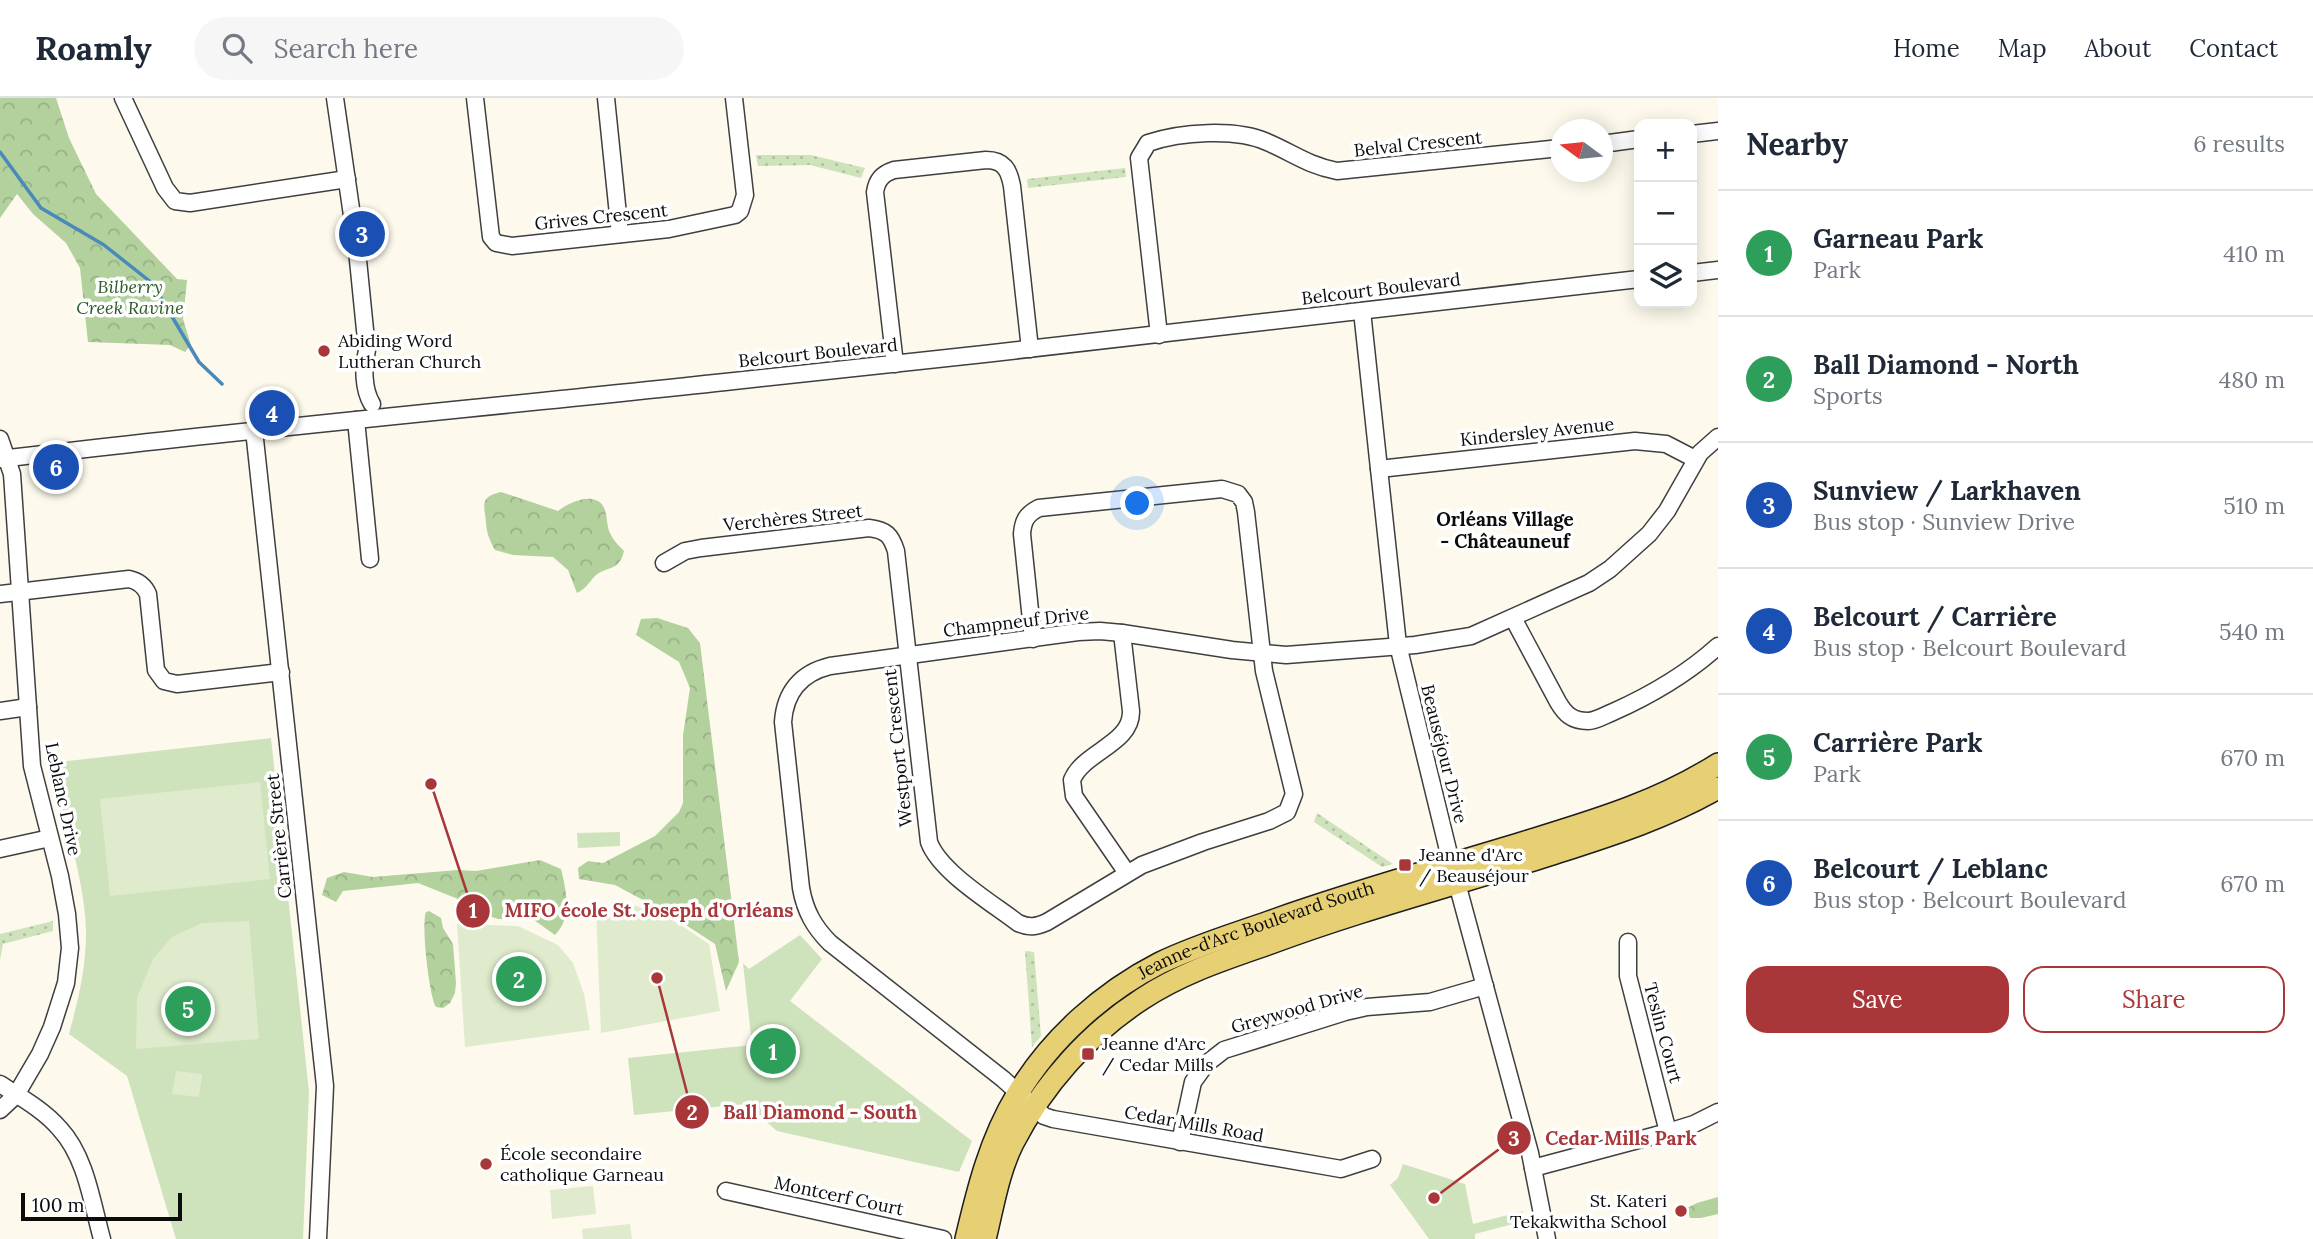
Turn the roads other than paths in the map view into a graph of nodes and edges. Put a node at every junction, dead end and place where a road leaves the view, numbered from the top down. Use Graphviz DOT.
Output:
graph roads {
  1 [pos="123,98"];
  2 [pos="335,98"];
  3 [pos="475,98"];
  4 [pos="606,98"];
  5 [pos="734,98"];
  6 [pos="1718,131"];
  7 [pos="1697,133"];
  8 [pos="1634,140"];
  9 [pos="1613,143"];
  10 [pos="1550,149"];
  11 [pos="347,179"];
  12 [pos="620,234"];
  13 [pos="1718,271"];
  14 [pos="1697,273"];
  15 [pos="1634,280"];
  16 [pos="1362,311"];
  17 [pos="1159,335"];
  18 [pos="1030,349"];
  19 [pos="895,364"];
  20 [pos="373,411"];
  21 [pos="356,420"];
  22 [pos="254,430"];
  23 [pos="1718,437"];
  24 [pos="0,439"];
  25 [pos="3,459"];
  26 [pos="1695,460"];
  27 [pos="1379,469"];
  28 [pos="370,559"];
  29 [pos="664,563"];
  30 [pos="22,591"];
  31 [pos="0,594"];
  32 [pos="1513,618"];
  33 [pos="1122,633"];
  34 [pos="1033,639"];
  35 [pos="1398,645"];
  36 [pos="1718,646"];
  37 [pos="1262,654"];
  38 [pos="908,655"];
  39 [pos="281,672"];
  40 [pos="28,707"];
  41 [pos="0,711"];
  42 [pos="1718,764"];
  43 [pos="1718,788"];
  44 [pos="50,838"];
  45 [pos="0,849"];
  46 [pos="1127,873"];
  47 [pos="1455,874"];
  48 [pos="1628,942"];
  49 [pos="1485,986"];
  50 [pos="0,1084"];
  51 [pos="16,1095"];
  52 [pos="1026,1100"];
  53 [pos="0,1111"];
  54 [pos="1718,1112"];
  55 [pos="1668,1132"];
  56 [pos="1180,1142"];
  57 [pos="1372,1159"];
  58 [pos="1533,1168"];
  59 [pos="726,1191"];
  60 [pos="881,1232"];
  61 [pos="102,1239"];
  62 [pos="318,1239"];
  63 [pos="943,1239"];
  64 [pos="966,1239"];
  65 [pos="985,1239"];
  66 [pos="1547,1239"];
  1 -- 11 [label="street"];
  2 -- 11 [label="street"];
  3 -- 12 [label="street, Grives Crescent"];
  4 -- 12 [label="street"];
  5 -- 12 [label="street, Grives Crescent"];
  6 -- 7 [label="street"];
  8 -- 9 [label="street"];
  10 -- 17 [label="street, Belval Crescent"];
  11 -- 20 [label="street"];
  13 -- 14 [label="street"];
  15 -- 16 [label="street, Belcourt Boulevard"];
  16 -- 17 [label="street, Belcourt Boulevard"];
  16 -- 27 [label="street, Beauséjour Drive"];
  17 -- 18 [label="street, Belcourt Boulevard"];
  18 -- 19 [label="street, Belcourt Boulevard"];
  18 -- 19 [label="street"];
  19 -- 20 [label="street, Belcourt Boulevard"];
  20 -- 21 [label="street, Belcourt Boulevard"];
  21 -- 22 [label="street, Belcourt Boulevard"];
  21 -- 28 [label="street"];
  22 -- 25 [label="street, Belcourt Boulevard"];
  22 -- 39 [label="street, Carrière Street"];
  23 -- 26 [label="street, Champneuf Drive"];
  24 -- 25 [label="street, Leblanc Drive"];
  25 -- 30 [label="street, Leblanc Drive"];
  26 -- 27 [label="street, Kindersley Avenue"];
  26 -- 32 [label="street, Champneuf Drive"];
  27 -- 35 [label="street, Beauséjour Drive"];
  29 -- 38 [label="street, Verchères Street"];
  30 -- 31 [label="street"];
  30 -- 39 [label="street"];
  30 -- 40 [label="street, Leblanc Drive"];
  32 -- 35 [label="street, Champneuf Drive"];
  32 -- 36 [label="street"];
  33 -- 34 [label="street, Champneuf Drive"];
  33 -- 37 [label="street, Champneuf Drive"];
  33 -- 46 [label="street"];
  34 -- 37 [label="street, Westport Crescent"];
  34 -- 38 [label="street, Champneuf Drive"];
  35 -- 37 [label="street, Champneuf Drive"];
  35 -- 47 [label="street, Beauséjour Drive"];
  37 -- 46 [label="street, Westport Crescent"];
  38 -- 46 [label="street, Westport Crescent"];
  38 -- 52 [label="street, Champneuf Drive"];
  39 -- 62 [label="street, Carrière Street"];
  40 -- 41 [label="street"];
  40 -- 44 [label="street, Leblanc Drive"];
  42 -- 47 [label="main road, Jeanne-d'Arc Boulevard South"];
  43 -- 47 [label="main road, Jeanne-d'Arc Boulevard South"];
  44 -- 45 [label="street"];
  44 -- 51 [label="street, Leblanc Drive"];
  47 -- 49 [label="street, Beauséjour Drive"];
  47 -- 52 [label="main road, Jeanne-d'Arc Boulevard South"];
  48 -- 55 [label="street, Teslin Court"];
  49 -- 56 [label="street, Greywood Drive"];
  49 -- 58 [label="street, Beauséjour Drive"];
  50 -- 51 [label="street"];
  51 -- 53 [label="street, Leblanc Drive"];
  51 -- 61 [label="street"];
  52 -- 56 [label="street, Cedar Mills Road"];
  52 -- 64 [label="main road, Jeanne-d'Arc Boulevard South"];
  52 -- 65 [label="main road, Jeanne-d'Arc Boulevard South"];
  54 -- 55 [label="street"];
  55 -- 58 [label="street"];
  56 -- 57 [label="street, Cedar Mills Road"];
  58 -- 66 [label="street, Beauséjour Drive"];
  59 -- 60 [label="street, Montcerf Court"];
  60 -- 63 [label="street, Montcerf Court"];
}
